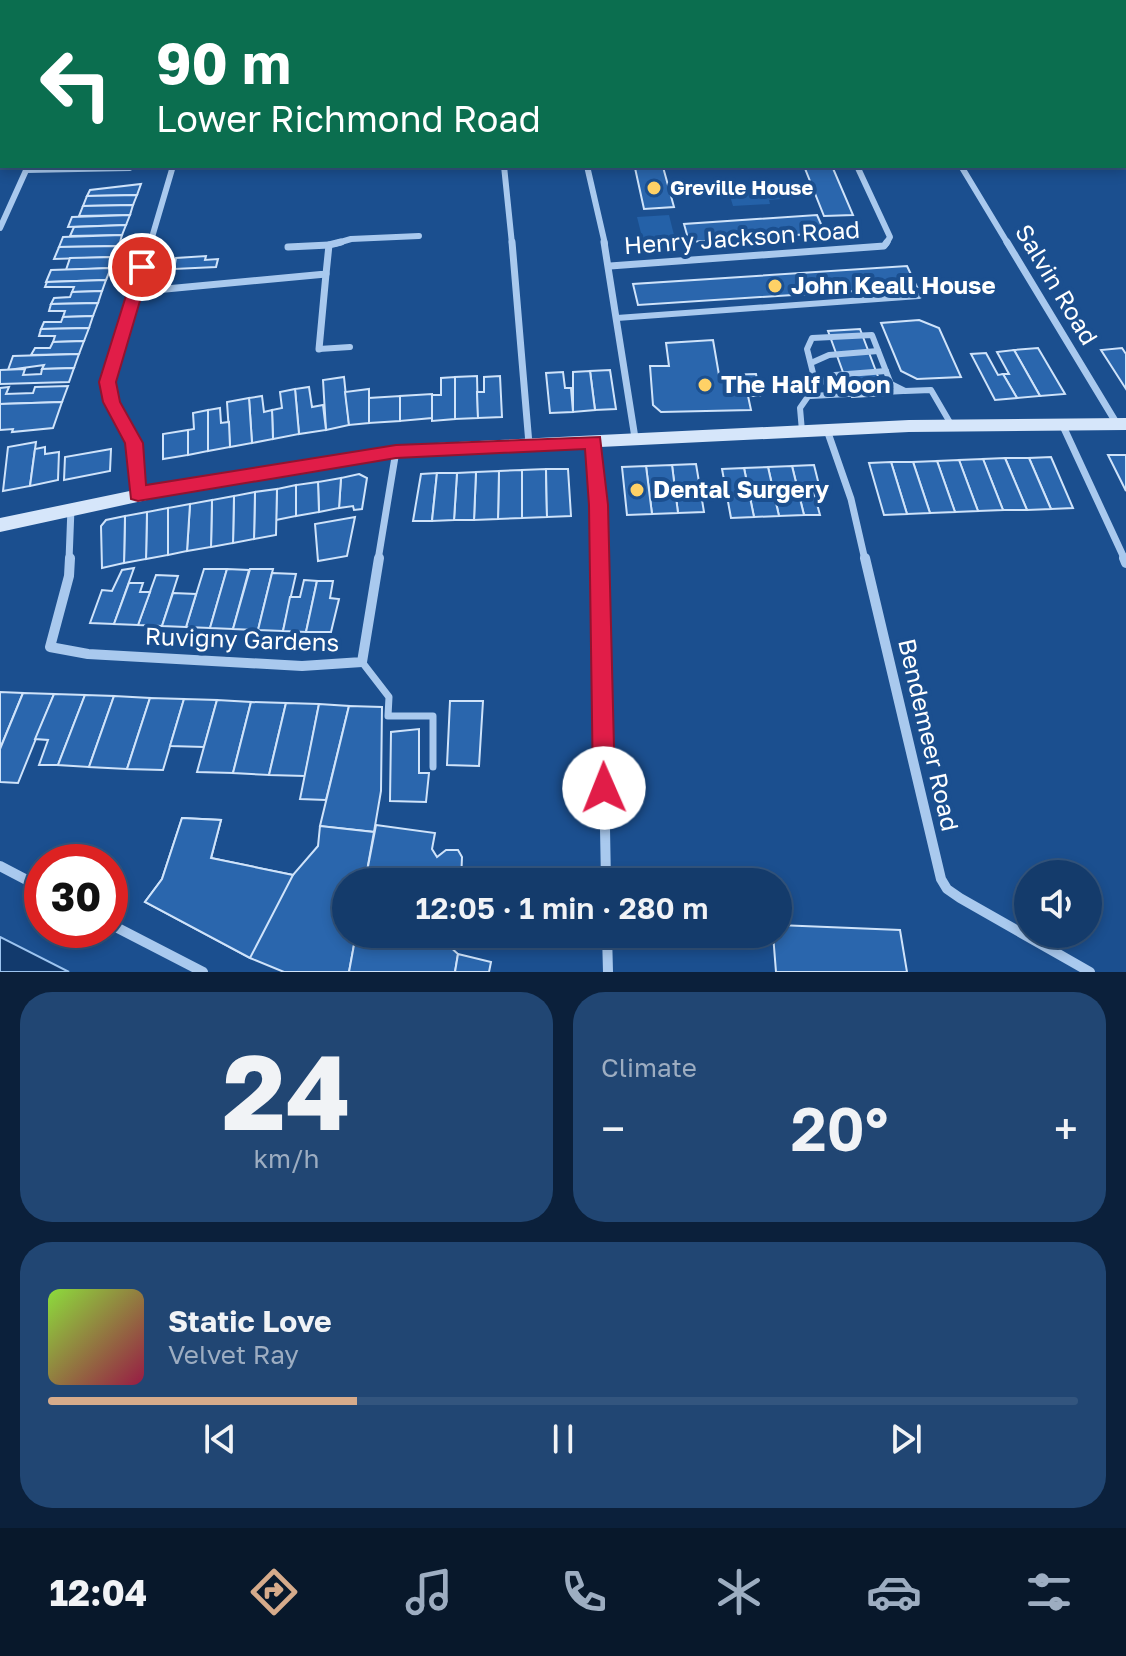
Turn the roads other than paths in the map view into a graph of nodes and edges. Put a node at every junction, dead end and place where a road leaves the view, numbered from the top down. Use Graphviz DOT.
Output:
graph roads {
  1 [pos="172,168"];
  2 [pos="504,168"];
  3 [pos="587,168"];
  4 [pos="858,168"];
  5 [pos="962,168"];
  6 [pos="27,169"];
  7 [pos="130,169"];
  8 [pos="0,226"];
  9 [pos="419,236"];
  10 [pos="329,245"];
  11 [pos="288,247"];
  12 [pos="610,266"];
  13 [pos="326,274"];
  14 [pos="134,292"];
  15 [pos="919,296"];
  16 [pos="617,318"];
  17 [pos="350,347"];
  18 [pos="319,349"];
  19 [pos="878,351"];
  20 [pos="811,363"];
  21 [pos="886,371"];
  22 [pos="816,385"];
  23 [pos="905,391"];
  24 [pos="811,396"];
  25 [pos="1062,424"];
  26 [pos="1121,424"];
  27 [pos="952,426"];
  28 [pos="827,430"];
  29 [pos="802,431"];
  30 [pos="635,438"];
  31 [pos="593,442"];
  32 [pos="529,444"];
  33 [pos="396,451"];
  34 [pos="138,494"];
  35 [pos="71,508"];
  36 [pos="0,525"];
  37 [pos="1126,563"];
  38 [pos="362,662"];
  39 [pos="433,767"];
  40 [pos="0,866"];
  41 [pos="606,868"];
  42 [pos="24,879"];
  43 [pos="128,933"];
  44 [pos="607,948"];
  45 [pos="203,972"];
  46 [pos="608,972"];
  47 [pos="1090,972"];
  1 -- 14 [label="street"];
  2 -- 32 [label="street"];
  3 -- 12 [label="street"];
  4 -- 12 [label="street, Henry Jackson Road"];
  5 -- 26 [label="street, Salvin Road"];
  6 -- 7 [label="lane"];
  6 -- 8 [label="street"];
  9 -- 10 [label="street"];
  10 -- 11 [label="street"];
  10 -- 13 [label="street"];
  12 -- 16 [label="street"];
  13 -- 14 [label="street"];
  13 -- 18 [label="street"];
  14 -- 34 [label="street"];
  15 -- 16 [label="lane"];
  16 -- 30 [label="street"];
  17 -- 18 [label="lane"];
  19 -- 20 [label="lane"];
  19 -- 20 [label="lane"];
  19 -- 21 [label="lane"];
  20 -- 22 [label="lane"];
  21 -- 22 [label="lane"];
  21 -- 23 [label="lane"];
  22 -- 24 [label="lane"];
  23 -- 24 [label="lane"];
  23 -- 27 [label="lane"];
  24 -- 29 [label="lane"];
  25 -- 26 [label="main road"];
  25 -- 27 [label="main road"];
  25 -- 37 [label="street"];
  27 -- 28 [label="main road"];
  28 -- 29 [label="main road"];
  28 -- 47 [label="street, Bendemeer Road"];
  29 -- 30 [label="main road"];
  30 -- 31 [label="main road"];
  31 -- 32 [label="main road"];
  31 -- 41 [label="street"];
  32 -- 33 [label="main road"];
  33 -- 34 [label="main road"];
  33 -- 38 [label="street, Ruvigny Gardens"];
  34 -- 35 [label="main road"];
  35 -- 36 [label="main road"];
  35 -- 38 [label="street, Ruvigny Gardens"];
  38 -- 39 [label="lane"];
  40 -- 42 [label="street"];
  43 -- 45 [label="street"];
  44 -- 46 [label="street"];
}
